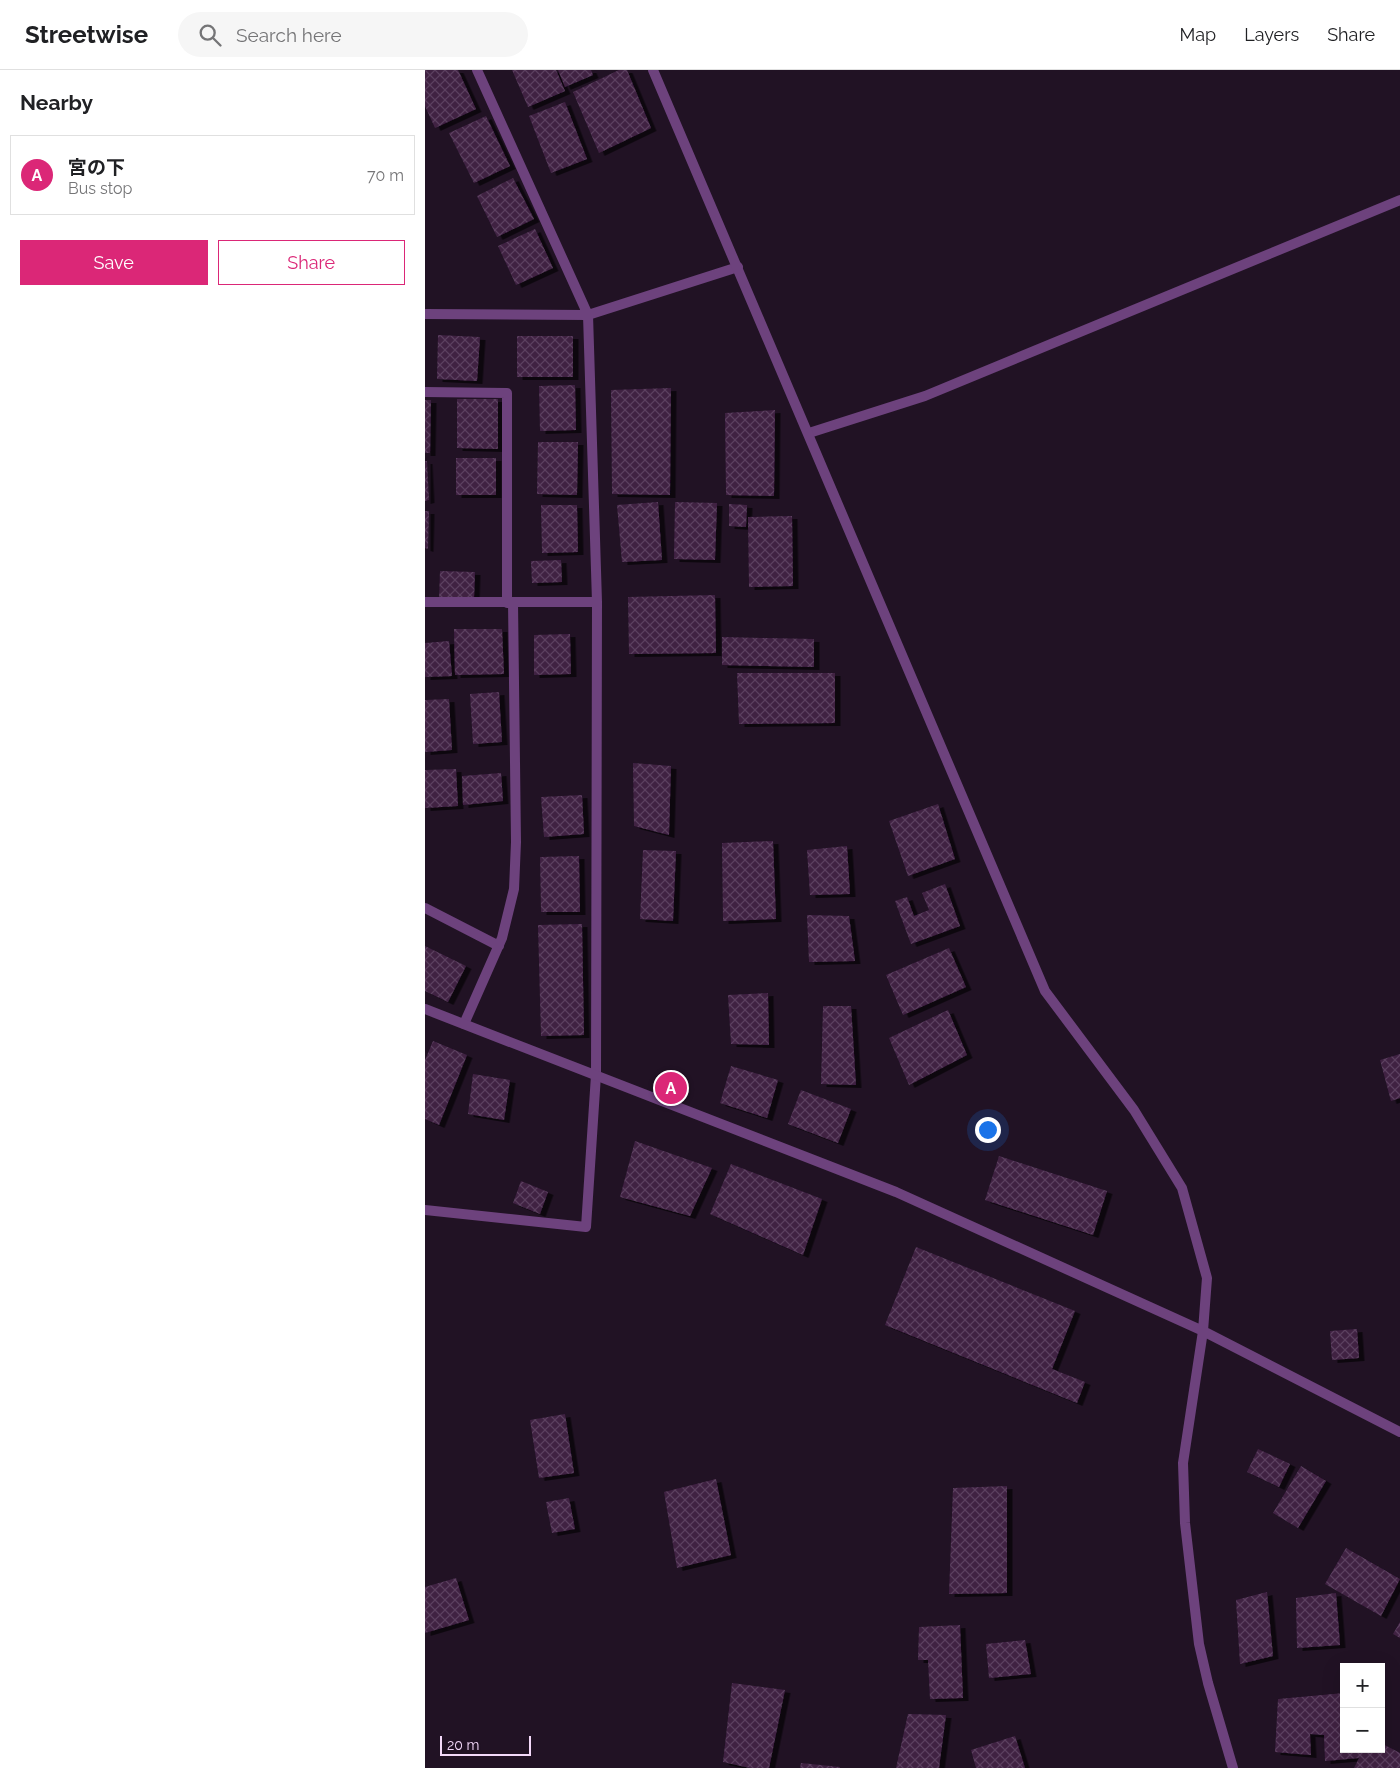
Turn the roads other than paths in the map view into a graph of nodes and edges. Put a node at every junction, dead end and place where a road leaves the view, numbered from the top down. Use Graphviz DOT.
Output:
graph roads {
  1 [pos="477,70"];
  2 [pos="653,70"];
  3 [pos="1400,200"];
  4 [pos="738,268"];
  5 [pos="425,314"];
  6 [pos="587,315"];
  7 [pos="425,392"];
  8 [pos="809,433"];
  9 [pos="425,602"];
  10 [pos="510,602"];
  11 [pos="597,602"];
  12 [pos="425,908"];
  13 [pos="499,946"];
  14 [pos="425,1009"];
  15 [pos="464,1024"];
  16 [pos="596,1075"];
  17 [pos="425,1210"];
  18 [pos="1203,1331"];
  19 [pos="1400,1432"];
  20 [pos="1233,1768"];
  1 -- 6 [label="street"];
  2 -- 4 [label="street"];
  3 -- 8 [label="street"];
  4 -- 6 [label="street"];
  4 -- 8 [label="street"];
  5 -- 6 [label="street"];
  6 -- 11 [label="street"];
  7 -- 10 [label="street"];
  8 -- 18 [label="street"];
  9 -- 10 [label="street"];
  10 -- 11 [label="street"];
  10 -- 13 [label="street"];
  11 -- 16 [label="street"];
  12 -- 13 [label="street"];
  13 -- 15 [label="street"];
  14 -- 15 [label="street"];
  15 -- 16 [label="street"];
  16 -- 17 [label="street"];
  16 -- 18 [label="street"];
  18 -- 19 [label="street"];
  18 -- 20 [label="street"];
}
